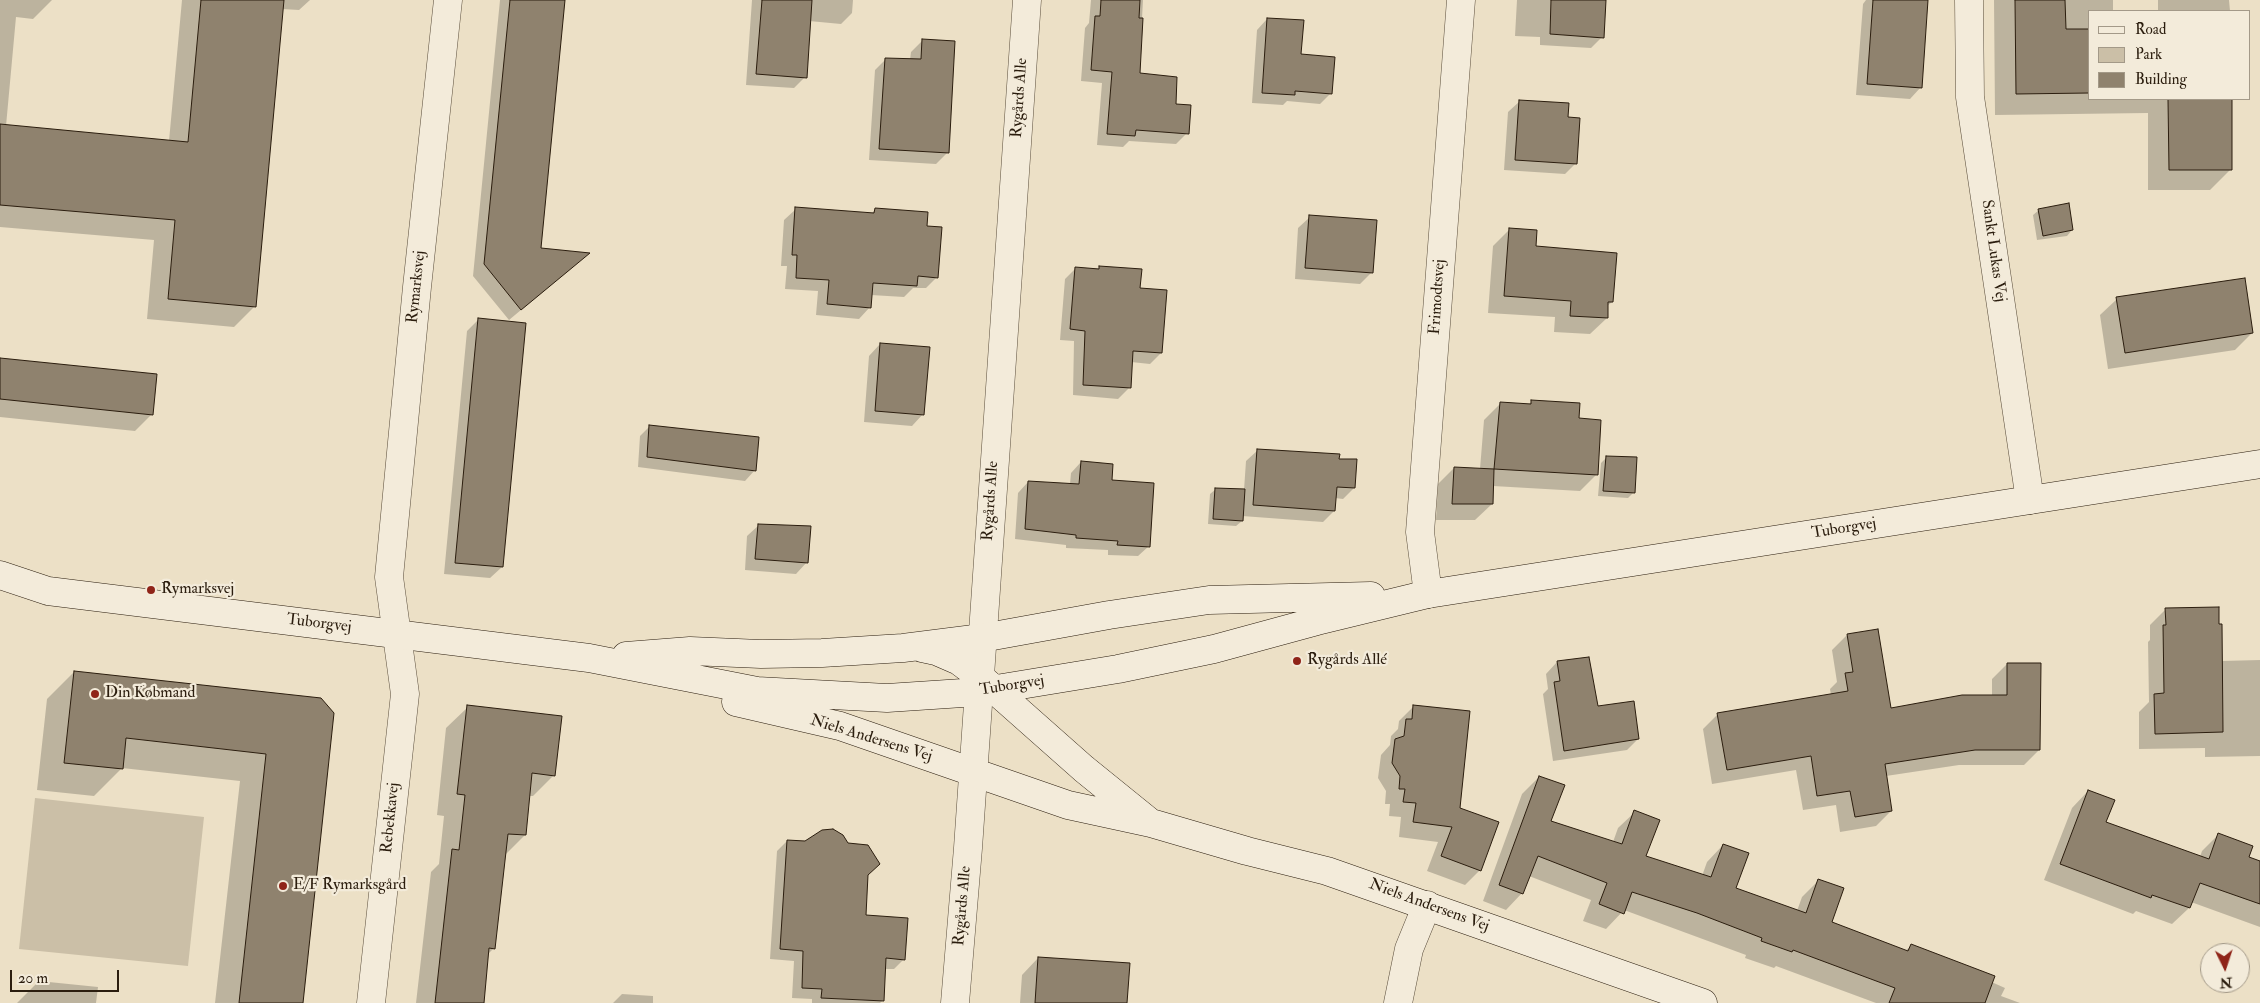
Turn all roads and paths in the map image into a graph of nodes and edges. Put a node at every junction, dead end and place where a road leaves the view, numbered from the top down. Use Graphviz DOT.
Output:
graph roads {
  1 [pos="448,0"];
  2 [pos="1027,0"];
  3 [pos="1460,0"];
  4 [pos="1969,0"];
  5 [pos="2260,464"];
  6 [pos="2030,500"];
  7 [pos="0,575"];
  8 [pos="48,591"];
  9 [pos="1428,594"];
  10 [pos="0,595"];
  11 [pos="397,634"];
  12 [pos="982,638"];
  13 [pos="914,647"];
  14 [pos="590,658"];
  15 [pos="984,686"];
  16 [pos="973,773"];
  17 [pos="1151,823"];
  18 [pos="1427,905"];
  19 [pos="371,1003"];
  20 [pos="955,1003"];
  21 [pos="1398,1003"];
  22 [pos="1703,1003"];
  1 -- 11 [label="street, Rymarksvej"];
  2 -- 12 [label="street, Rygårds Alle"];
  3 -- 9 [label="street, Frimodtsvej"];
  4 -- 6 [label="street, Sankt Lukas Vej"];
  5 -- 6 [label="street, Tuborgvej"];
  6 -- 9 [label="street, Tuborgvej"];
  7 -- 8 [label="street, Tuborgvej"];
  8 -- 10 [label="street, Tuborgvej"];
  8 -- 11 [label="street, Tuborgvej"];
  9 -- 12 [label="street, Tuborgvej"];
  9 -- 15 [label="street, Tuborgvej"];
  11 -- 14 [label="street, Tuborgvej"];
  11 -- 19 [label="street, Rebekkavej"];
  12 -- 13 [label="street, Tuborgvej"];
  12 -- 15 [label="street, Rygårds Alle"];
  13 -- 14 [label="street, Tuborgvej"];
  13 -- 15 [label="street, Niels Andersens Vej"];
  14 -- 15 [label="street, Tuborgvej"];
  14 -- 16 [label="street, Niels Andersens Vej"];
  15 -- 16 [label="street, Rygårds Alle"];
  15 -- 17 [label="street, Niels Andersens Vej"];
  16 -- 17 [label="street, Niels Andersens Vej"];
  16 -- 20 [label="street, Rygårds Alle"];
  17 -- 18 [label="street, Niels Andersens Vej"];
  18 -- 21 [label="street"];
  18 -- 22 [label="street, Niels Andersens Vej"];
}
